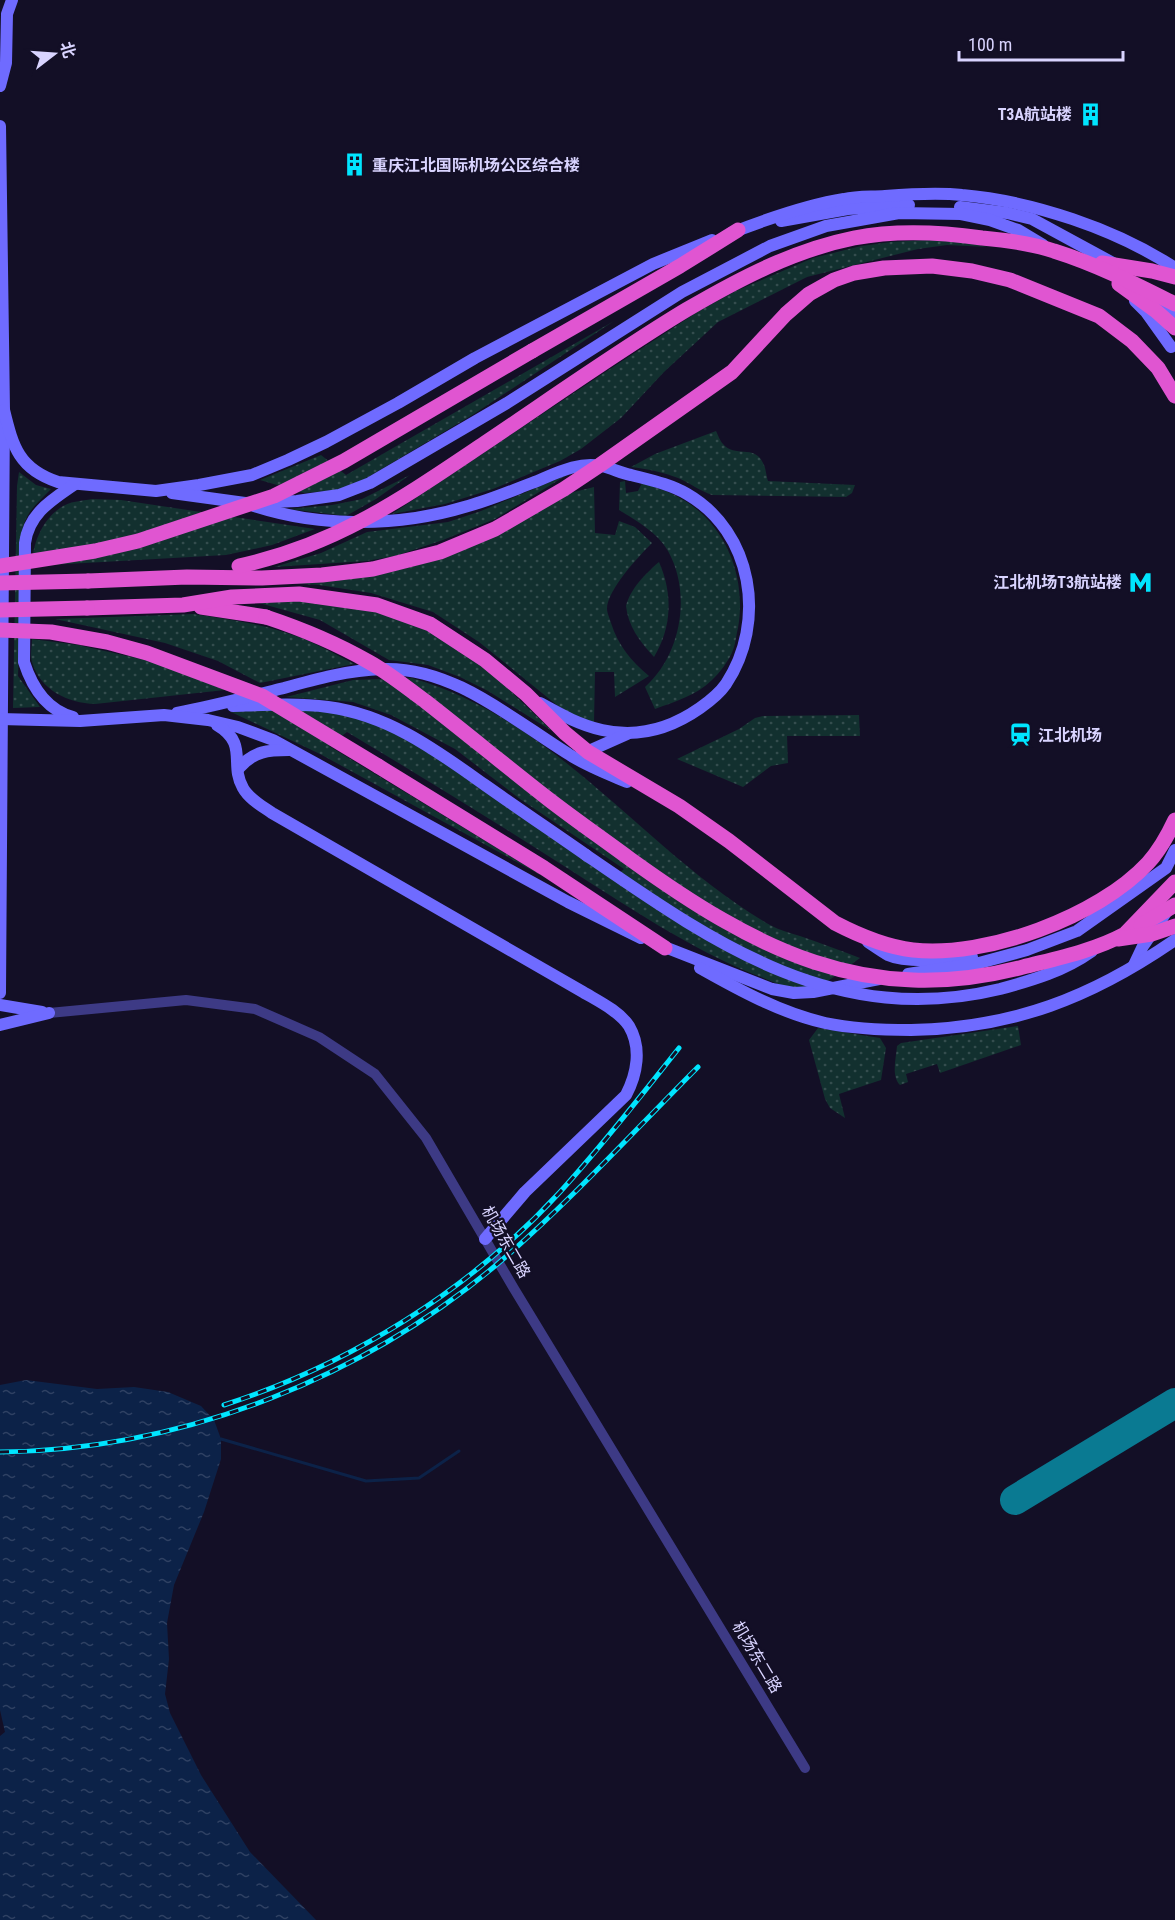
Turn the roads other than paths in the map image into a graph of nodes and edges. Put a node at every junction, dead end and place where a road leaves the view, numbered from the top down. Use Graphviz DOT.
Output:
graph roads {
  1 [pos="12,0"];
  2 [pos="0,86"];
  3 [pos="0,126"];
  4 [pos="1032,219"];
  5 [pos="757,224"];
  6 [pos="738,230"];
  7 [pos="1052,250"];
  8 [pos="1084,261"];
  9 [pos="1175,268"];
  10 [pos="2,272"];
  11 [pos="1175,277"];
  12 [pos="1175,304"];
  13 [pos="1175,320"];
  14 [pos="1175,328"];
  15 [pos="1171,348"];
  16 [pos="1175,396"];
  17 [pos="4,410"];
  18 [pos="600,465"];
  19 [pos="75,484"];
  20 [pos="156,491"];
  21 [pos="245,503"];
  22 [pos="0,566"];
  23 [pos="187,577"];
  24 [pos="0,583"];
  25 [pos="183,605"];
  26 [pos="0,610"];
  27 [pos="0,630"];
  28 [pos="526,694"];
  29 [pos="213,706"];
  30 [pos="164,715"];
  31 [pos="1,720"];
  32 [pos="84,720"];
  33 [pos="208,720"];
  34 [pos="627,733"];
  35 [pos="290,750"];
  36 [pos="588,752"];
  37 [pos="573,757"];
  38 [pos="239,768"];
  39 [pos="679,806"];
  40 [pos="1175,820"];
  41 [pos="1175,850"];
  42 [pos="1175,882"];
  43 [pos="1175,899"];
  44 [pos="1175,905"];
  45 [pos="1175,926"];
  46 [pos="851,932"];
  47 [pos="1120,937"];
  48 [pos="1175,940"];
  49 [pos="665,948"];
  50 [pos="1095,948"];
  51 [pos="1027,950"];
  52 [pos="1133,966"];
  53 [pos="0,993"];
  54 [pos="0,1008"];
  55 [pos="49,1013"];
  56 [pos="0,1025"];
  57 [pos="485,1239"];
  58 [pos="805,1768"];
  1 -- 2 [label="main road"];
  3 -- 10 [label="main road"];
  4 -- 5 [label="main road"];
  4 -- 13 [label="main road"];
  4 -- 15 [label="main road"];
  5 -- 6 [label="main road"];
  5 -- 9 [label="main road"];
  6 -- 20 [label="main road"];
  6 -- 22 [label="highway, bridge"];
  7 -- 8 [label="highway, bridge"];
  7 -- 21 [label="main road, bridge"];
  7 -- 23 [label="highway, bridge"];
  8 -- 11 [label="highway, bridge"];
  8 -- 12 [label="highway, bridge"];
  8 -- 14 [label="highway, bridge"];
  10 -- 17 [label="main road"];
  16 -- 18 [label="highway"];
  17 -- 19 [label="main road"];
  17 -- 31 [label="main road"];
  18 -- 21 [label="main road"];
  18 -- 23 [label="highway"];
  18 -- 34 [label="main road"];
  19 -- 20 [label="main road"];
  19 -- 32 [label="main road"];
  20 -- 21 [label="main road"];
  23 -- 24 [label="highway, bridge"];
  25 -- 26 [label="highway, bridge"];
  25 -- 28 [label="highway"];
  25 -- 50 [label="highway, bridge"];
  27 -- 49 [label="highway, bridge"];
  28 -- 34 [label="main road"];
  28 -- 36 [label="highway"];
  29 -- 30 [label="main road"];
  29 -- 37 [label="main road"];
  29 -- 50 [label="main road, bridge"];
  30 -- 32 [label="main road"];
  30 -- 33 [label="main road"];
  31 -- 32 [label="main road"];
  31 -- 53 [label="main road"];
  33 -- 35 [label="main road"];
  33 -- 38 [label="main road"];
  34 -- 36 [label="main road"];
  35 -- 38 [label="main road"];
  35 -- 49 [label="main road"];
  36 -- 37 [label="main road"];
  36 -- 39 [label="highway"];
  37 -- 39 [label="main road"];
  38 -- 57 [label="main road"];
  39 -- 46 [label="highway"];
  40 -- 46 [label="highway"];
  41 -- 51 [label="main road"];
  42 -- 47 [label="highway, bridge"];
  43 -- 52 [label="main road"];
  44 -- 47 [label="highway, bridge"];
  45 -- 47 [label="highway, bridge"];
  46 -- 51 [label="main road"];
  47 -- 50 [label="highway, bridge"];
  48 -- 52 [label="main road"];
  49 -- 51 [label="main road"];
  49 -- 52 [label="main road"];
  54 -- 55 [label="main road, 机场东二路"];
  54 -- 56 [label="main road"];
  55 -- 56 [label="main road"];
  55 -- 57 [label="street, 机场东二路"];
  57 -- 58 [label="street, 机场东二路"];
}
